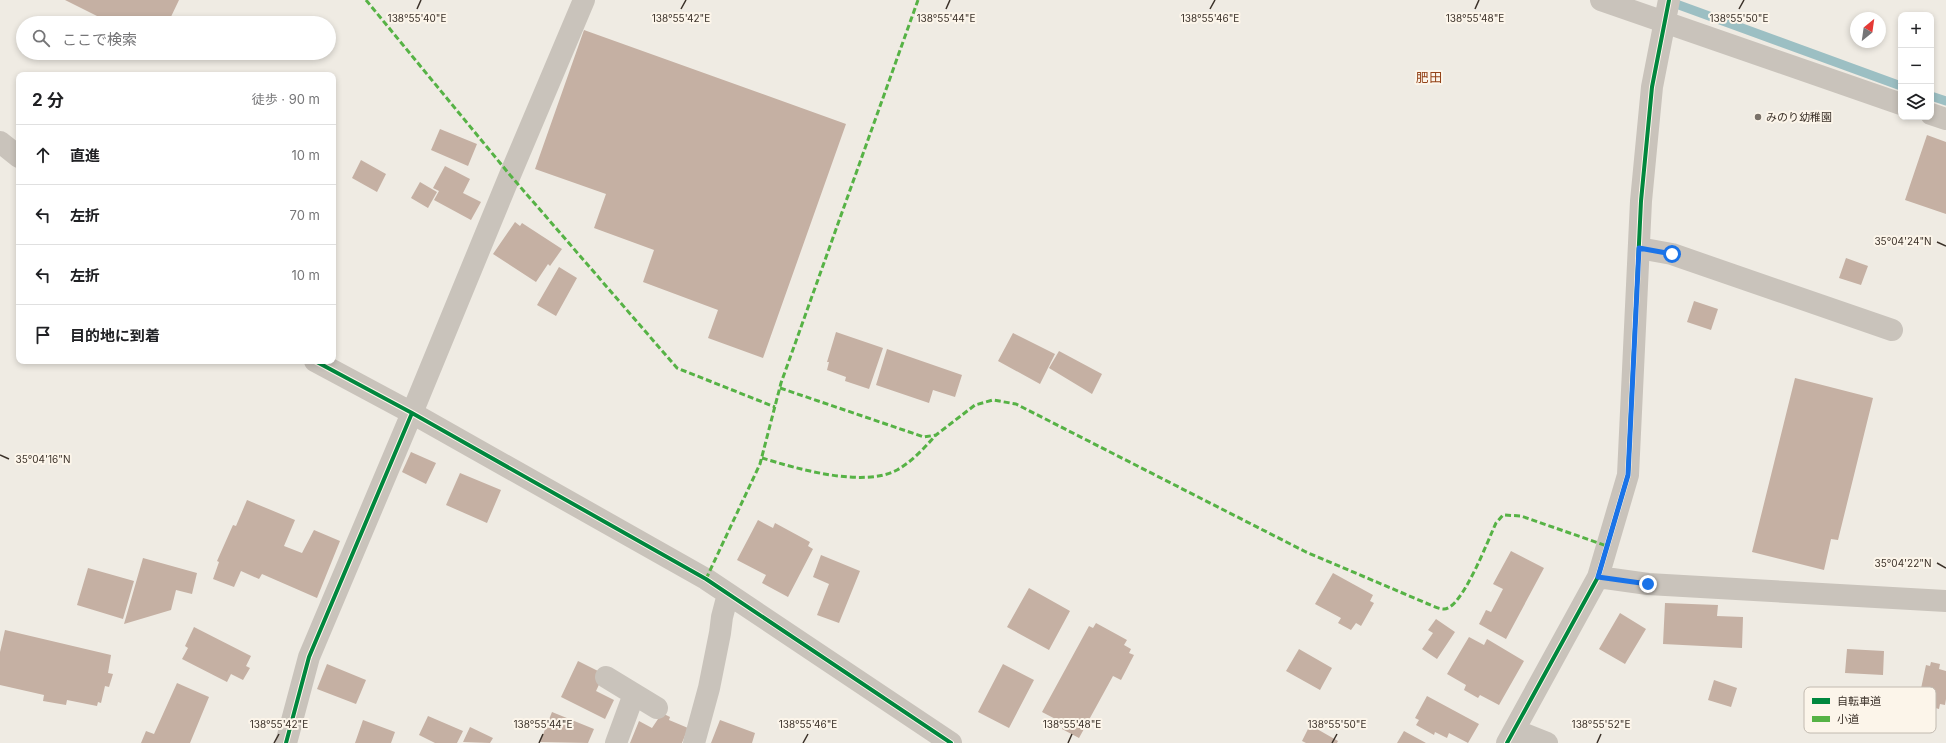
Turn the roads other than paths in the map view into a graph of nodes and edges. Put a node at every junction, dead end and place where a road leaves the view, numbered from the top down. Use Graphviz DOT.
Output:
graph roads {
  1 [pos="584,0"];
  2 [pos="1601,0"];
  3 [pos="1666,11"];
  4 [pos="1898,103"];
  5 [pos="1934,115"];
  6 [pos="1946,120"];
  7 [pos="0,142"];
  8 [pos="16,154"];
  9 [pos="1639,248"];
  10 [pos="1892,330"];
  11 [pos="321,364"];
  12 [pos="412,413"];
  13 [pos="1598,577"];
  14 [pos="728,594"];
  15 [pos="1946,601"];
  16 [pos="606,677"];
  17 [pos="634,694"];
  18 [pos="657,708"];
  19 [pos="1510,736"];
  20 [pos="286,743"];
  21 [pos="616,743"];
  22 [pos="694,743"];
  23 [pos="951,743"];
  24 [pos="1547,743"];
  1 -- 12 [label="street"];
  2 -- 3 [label="street"];
  3 -- 4 [label="street"];
  3 -- 9 [label="street"];
  5 -- 6 [label="street"];
  7 -- 8 [label="street"];
  9 -- 10 [label="street"];
  9 -- 13 [label="street"];
  11 -- 12 [label="street"];
  12 -- 14 [label="street"];
  12 -- 20 [label="street"];
  13 -- 15 [label="street"];
  13 -- 19 [label="street"];
  14 -- 22 [label="street"];
  14 -- 23 [label="street"];
  16 -- 17 [label="street"];
  17 -- 18 [label="street"];
  17 -- 21 [label="street"];
  19 -- 24 [label="street"];
}
